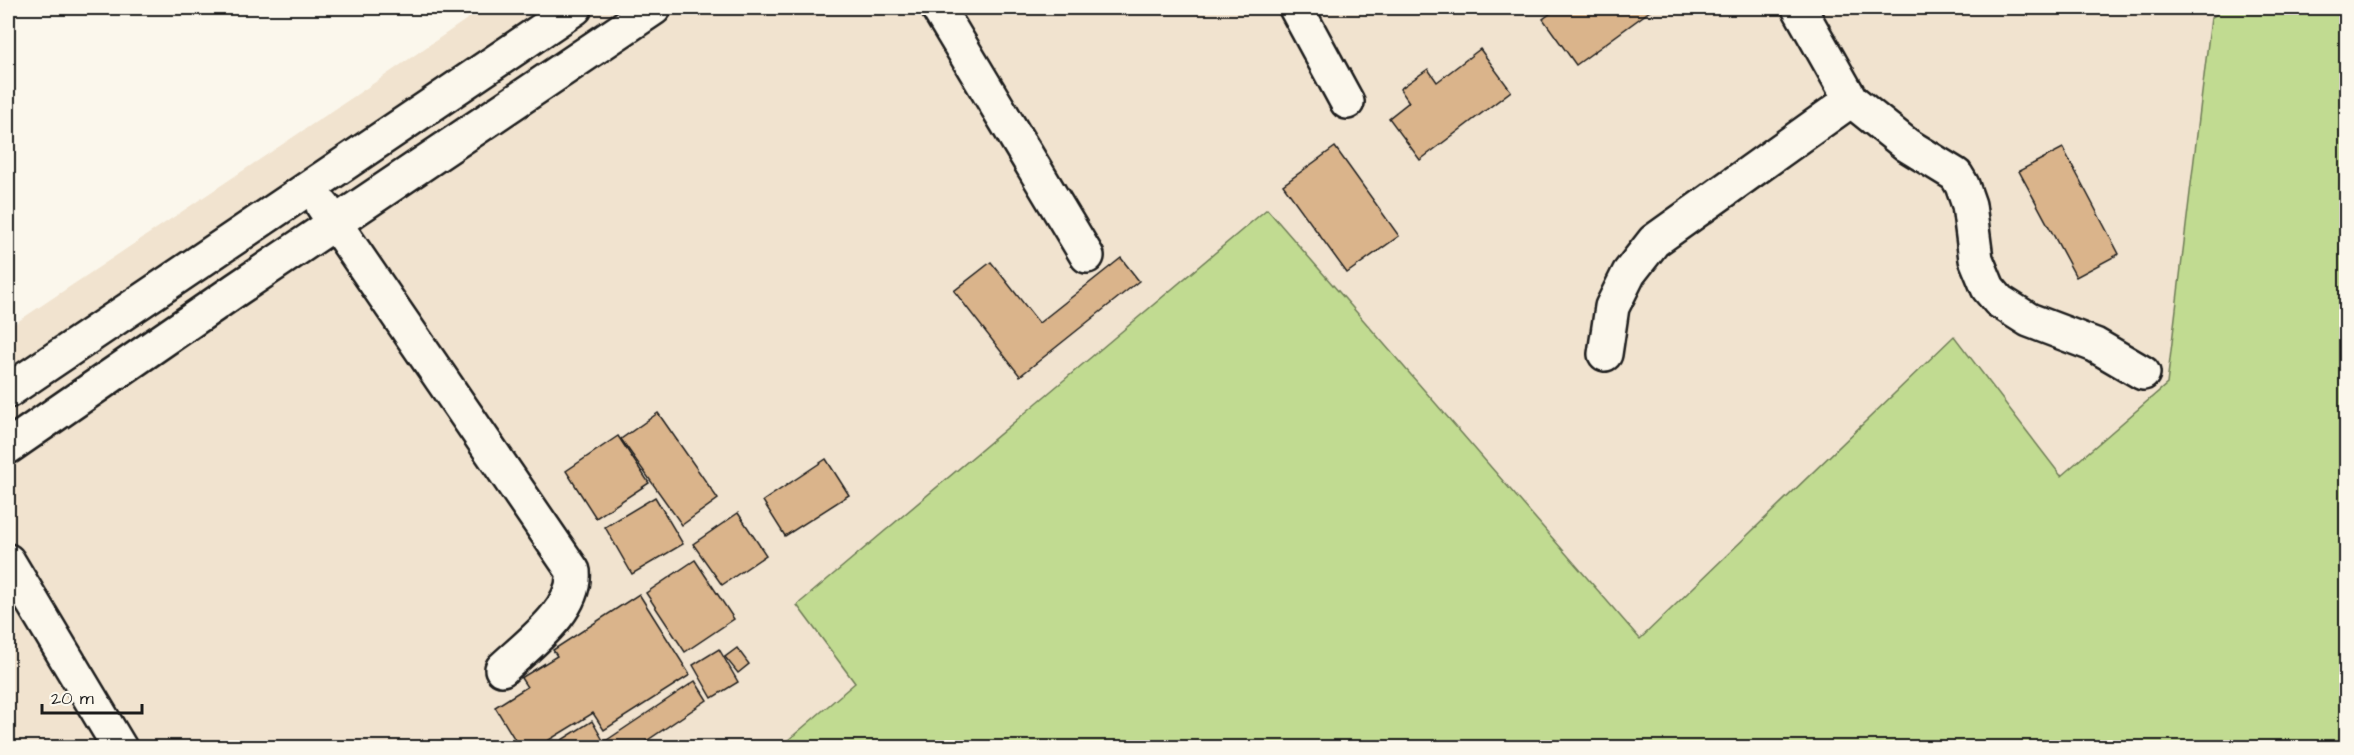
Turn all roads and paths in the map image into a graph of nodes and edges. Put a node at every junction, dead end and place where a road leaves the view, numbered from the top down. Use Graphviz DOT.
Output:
graph roads {
  1 [pos="575,8"];
  2 [pos="654,8"];
  3 [pos="938,8"];
  4 [pos="1296,8"];
  5 [pos="1799,8"];
  6 [pos="1851,100"];
  7 [pos="1347,102"];
  8 [pos="310,185"];
  9 [pos="335,223"];
  10 [pos="1087,256"];
  11 [pos="1605,354"];
  12 [pos="2143,373"];
  13 [pos="8,391"];
  14 [pos="8,447"];
  15 [pos="8,561"];
  16 [pos="502,669"];
  17 [pos="120,747"];
  1 -- 8 [label="street"];
  2 -- 9 [label="street"];
  3 -- 10 [label="street"];
  4 -- 7 [label="street"];
  5 -- 6 [label="street"];
  6 -- 11 [label="street"];
  6 -- 12 [label="street"];
  8 -- 9 [label="street"];
  8 -- 13 [label="street"];
  9 -- 14 [label="street"];
  9 -- 16 [label="street"];
  15 -- 17 [label="street"];
}
